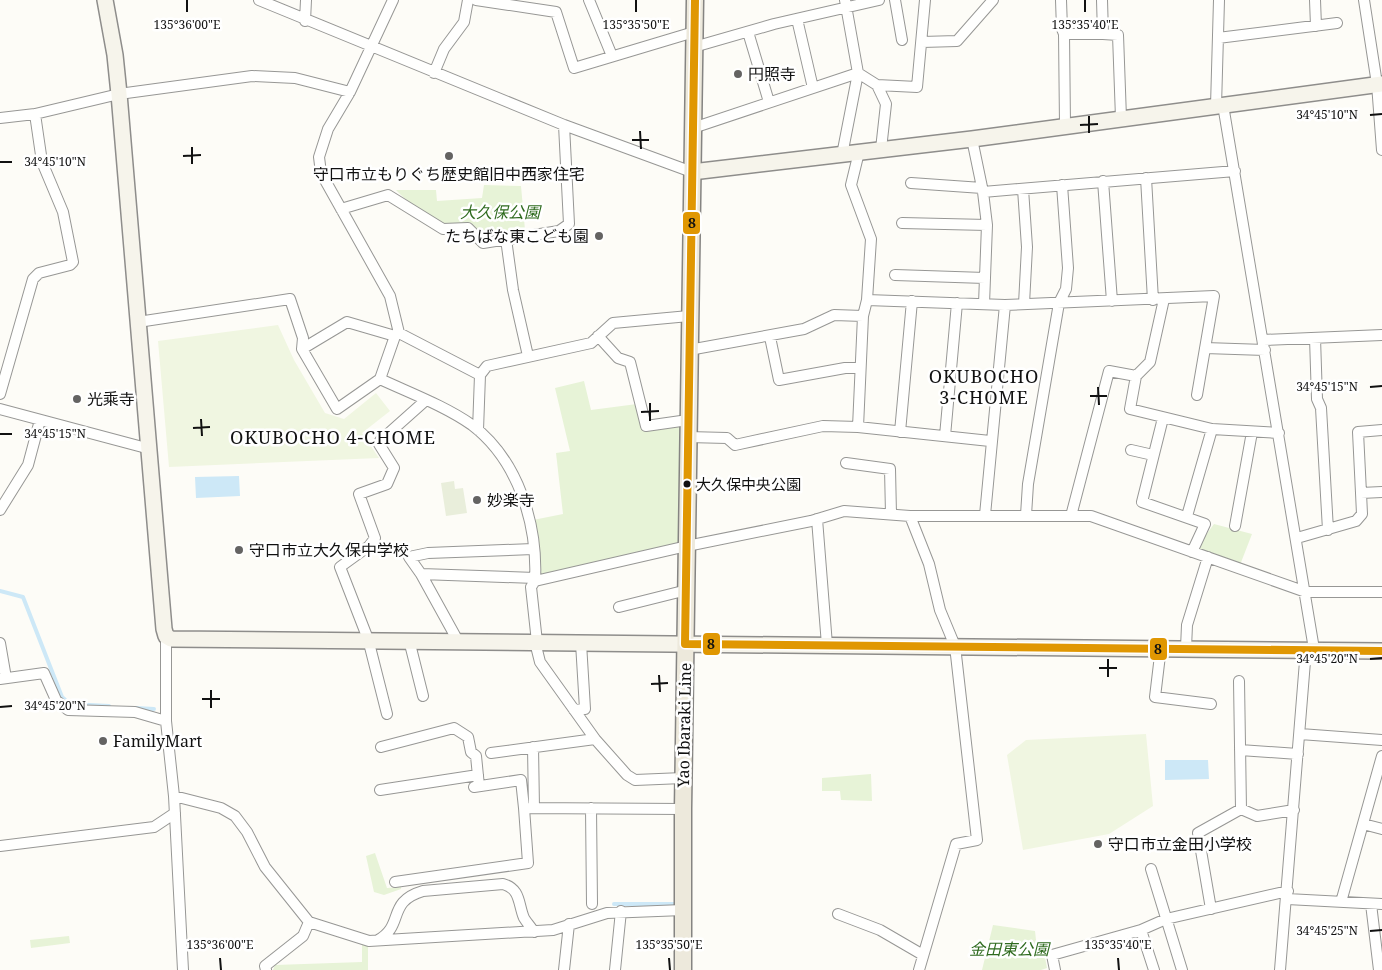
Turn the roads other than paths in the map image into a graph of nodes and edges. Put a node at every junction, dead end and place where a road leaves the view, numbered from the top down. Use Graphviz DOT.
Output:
graph roads {
  1 [pos="105,0"];
  2 [pos="259,0"];
  3 [pos="306,0"];
  4 [pos="393,0"];
  5 [pos="468,0"];
  6 [pos="476,0"];
  7 [pos="589,0"];
  8 [pos="695,0"];
  9 [pos="879,0"];
  10 [pos="896,0"];
  11 [pos="924,0"];
  12 [pos="1061,0"];
  13 [pos="1102,0"];
  14 [pos="1219,0"];
  15 [pos="1315,0"];
  16 [pos="1364,0"];
  17 [pos="988,2"];
  18 [pos="845,4"];
  19 [pos="797,19"];
  20 [pos="305,21"];
  21 [pos="1338,23"];
  22 [pos="1316,26"];
  23 [pos="748,32"];
  24 [pos="1064,34"];
  25 [pos="1103,34"];
  26 [pos="1218,38"];
  27 [pos="694,39"];
  28 [pos="902,40"];
  29 [pos="922,42"];
  30 [pos="371,47"];
  31 [pos="612,56"];
  32 [pos="434,73"];
  33 [pos="858,73"];
  34 [pos="1380,84"];
  35 [pos="877,85"];
  36 [pos="813,88"];
  37 [pos="350,92"];
  38 [pos="119,94"];
  39 [pos="769,102"];
  40 [pos="1219,106"];
  41 [pos="36,114"];
  42 [pos="0,118"];
  43 [pos="1121,118"];
  44 [pos="564,125"];
  45 [pos="1065,126"];
  46 [pos="693,128"];
  47 [pos="972,138"];
  48 [pos="881,149"];
  49 [pos="1382,150"];
  50 [pos="859,152"];
  51 [pos="842,155"];
  52 [pos="1236,171"];
  53 [pos="692,172"];
  54 [pos="1146,178"];
  55 [pos="1103,181"];
  56 [pos="911,183"];
  57 [pos="1062,185"];
  58 [pos="1022,189"];
  59 [pos="983,190"];
  60 [pos="341,208"];
  61 [pos="902,223"];
  62 [pos="987,225"];
  63 [pos="506,239"];
  64 [pos="895,275"];
  65 [pos="985,278"];
  66 [pos="867,300"];
  67 [pos="1158,300"];
  68 [pos="912,301"];
  69 [pos="1112,301"];
  70 [pos="957,303"];
  71 [pos="1059,303"];
  72 [pos="984,304"];
  73 [pos="1024,304"];
  74 [pos="1005,305"];
  75 [pos="689,316"];
  76 [pos="863,316"];
  77 [pos="138,322"];
  78 [pos="397,334"];
  79 [pos="1382,335"];
  80 [pos="598,336"];
  81 [pos="770,337"];
  82 [pos="1315,338"];
  83 [pos="1264,345"];
  84 [pos="1205,348"];
  85 [pos="302,349"];
  86 [pos="689,350"];
  87 [pos="528,356"];
  88 [pos="860,368"];
  89 [pos="480,375"];
  90 [pos="1136,376"];
  91 [pos="380,379"];
  92 [pos="0,394"];
  93 [pos="1197,395"];
  94 [pos="426,400"];
  95 [pos="0,409"];
  96 [pos="1163,418"];
  97 [pos="40,420"];
  98 [pos="688,420"];
  99 [pos="858,427"];
  100 [pos="1212,429"];
  101 [pos="478,430"];
  102 [pos="1382,430"];
  103 [pos="900,432"];
  104 [pos="1252,432"];
  105 [pos="1279,433"];
  106 [pos="946,436"];
  107 [pos="688,437"];
  108 [pos="990,441"];
  109 [pos="150,449"];
  110 [pos="1131,450"];
  111 [pos="1153,455"];
  112 [pos="846,463"];
  113 [pos="1382,492"];
  114 [pos="1361,493"];
  115 [pos="0,510"];
  116 [pos="891,514"];
  117 [pos="985,515"];
  118 [pos="1026,515"];
  119 [pos="910,516"];
  120 [pos="1071,516"];
  121 [pos="1187,516"];
  122 [pos="817,519"];
  123 [pos="1235,526"];
  124 [pos="1328,530"];
  125 [pos="1297,538"];
  126 [pos="687,546"];
  127 [pos="533,548"];
  128 [pos="1192,552"];
  129 [pos="1208,557"];
  130 [pos="421,574"];
  131 [pos="535,580"];
  132 [pos="687,590"];
  133 [pos="1306,592"];
  134 [pos="1382,592"];
  135 [pos="619,607"];
  136 [pos="166,636"];
  137 [pos="368,639"];
  138 [pos="409,640"];
  139 [pos="458,641"];
  140 [pos="536,642"];
  141 [pos="0,643"];
  142 [pos="581,643"];
  143 [pos="685,644"];
  144 [pos="827,645"];
  145 [pos="955,646"];
  146 [pos="1161,648"];
  147 [pos="1186,648"];
  148 [pos="1310,649"];
  149 [pos="1382,651"];
  150 [pos="3,679"];
  151 [pos="1239,681"];
  152 [pos="423,696"];
  153 [pos="1211,704"];
  154 [pos="574,710"];
  155 [pos="387,714"];
  156 [pos="166,721"];
  157 [pos="1300,734"];
  158 [pos="595,739"];
  159 [pos="1382,740"];
  160 [pos="381,747"];
  161 [pos="533,747"];
  162 [pos="1240,750"];
  163 [pos="491,752"];
  164 [pos="1298,754"];
  165 [pos="1382,756"];
  166 [pos="478,775"];
  167 [pos="683,778"];
  168 [pos="380,790"];
  169 [pos="174,796"];
  170 [pos="529,808"];
  171 [pos="591,808"];
  172 [pos="682,809"];
  173 [pos="1241,809"];
  174 [pos="1294,810"];
  175 [pos="175,813"];
  176 [pos="1363,824"];
  177 [pos="1382,829"];
  178 [pos="0,846"];
  179 [pos="500,868"];
  180 [pos="1151,869"];
  181 [pos="395,882"];
  182 [pos="500,885"];
  183 [pos="1287,895"];
  184 [pos="1341,902"];
  185 [pos="592,904"];
  186 [pos="1371,904"];
  187 [pos="1382,904"];
  188 [pos="1211,909"];
  189 [pos="684,910"];
  190 [pos="621,911"];
  191 [pos="838,914"];
  192 [pos="1166,919"];
  193 [pos="309,922"];
  194 [pos="569,924"];
  195 [pos="1141,930"];
  196 [pos="534,932"];
  197 [pos="377,941"];
  198 [pos="923,955"];
  199 [pos="183,970"];
  200 [pos="266,970"];
  201 [pos="564,970"];
  202 [pos="615,970"];
  203 [pos="683,970"];
  204 [pos="919,970"];
  205 [pos="1055,970"];
  206 [pos="1154,970"];
  207 [pos="1182,970"];
  208 [pos="1280,970"];
  209 [pos="1379,970"];
  1 -- 38 [label="street"];
  2 -- 20 [label="street"];
  3 -- 20 [label="street"];
  4 -- 30 [label="street"];
  5 -- 32 [label="street"];
  6 -- 31 [label="street"];
  7 -- 31 [label="street"];
  8 -- 27 [label="main road, Yao Ibaraki Line"];
  9 -- 18 [label="street"];
  10 -- 28 [label="street"];
  11 -- 29 [label="street"];
  12 -- 24 [label="street"];
  13 -- 25 [label="street"];
  14 -- 26 [label="street"];
  15 -- 22 [label="street"];
  16 -- 34 [label="street"];
  17 -- 29 [label="street"];
  18 -- 19 [label="street"];
  18 -- 33 [label="street"];
  19 -- 23 [label="street"];
  19 -- 36 [label="street"];
  20 -- 30 [label="street"];
  21 -- 22 [label="street"];
  22 -- 26 [label="street"];
  23 -- 27 [label="street"];
  23 -- 39 [label="street"];
  24 -- 25 [label="street"];
  24 -- 45 [label="street"];
  25 -- 43 [label="street"];
  26 -- 40 [label="street"];
  27 -- 31 [label="street"];
  27 -- 46 [label="main road, Yao Ibaraki Line"];
  29 -- 35 [label="street"];
  30 -- 32 [label="street"];
  30 -- 37 [label="street"];
  32 -- 44 [label="street"];
  33 -- 35 [label="street"];
  33 -- 36 [label="street"];
  33 -- 51 [label="street"];
  34 -- 40 [label="street"];
  34 -- 49 [label="street"];
  35 -- 48 [label="street"];
  36 -- 39 [label="street"];
  37 -- 38 [label="street"];
  37 -- 60 [label="street"];
  38 -- 41 [label="street"];
  38 -- 77 [label="street"];
  39 -- 46 [label="street"];
  40 -- 43 [label="street"];
  40 -- 52 [label="street"];
  41 -- 42 [label="street"];
  41 -- 92 [label="street"];
  43 -- 45 [label="street"];
  44 -- 53 [label="street"];
  44 -- 63 [label="street"];
  45 -- 47 [label="street"];
  46 -- 53 [label="main road, Yao Ibaraki Line"];
  47 -- 48 [label="street"];
  47 -- 59 [label="street"];
  48 -- 50 [label="street"];
  50 -- 51 [label="street"];
  50 -- 66 [label="street"];
  51 -- 53 [label="street"];
  52 -- 54 [label="street"];
  52 -- 83 [label="street"];
  53 -- 75 [label="main road, Yao Ibaraki Line"];
  54 -- 55 [label="street"];
  54 -- 67 [label="street"];
  55 -- 57 [label="street"];
  55 -- 69 [label="street"];
  56 -- 59 [label="street"];
  57 -- 58 [label="street"];
  57 -- 71 [label="street"];
  58 -- 59 [label="street"];
  58 -- 73 [label="street"];
  59 -- 62 [label="street"];
  60 -- 63 [label="street"];
  60 -- 78 [label="street"];
  61 -- 62 [label="street"];
  62 -- 65 [label="street"];
  63 -- 87 [label="street"];
  64 -- 65 [label="street"];
  65 -- 72 [label="street"];
  66 -- 68 [label="street"];
  66 -- 76 [label="street"];
  67 -- 69 [label="street"];
  67 -- 84 [label="street"];
  67 -- 90 [label="street"];
  68 -- 70 [label="street"];
  68 -- 103 [label="street"];
  69 -- 71 [label="street"];
  70 -- 72 [label="street"];
  70 -- 106 [label="street"];
  71 -- 73 [label="street"];
  71 -- 118 [label="street"];
  72 -- 74 [label="street"];
  73 -- 74 [label="street"];
  74 -- 108 [label="street"];
  75 -- 80 [label="street"];
  75 -- 86 [label="main road, Yao Ibaraki Line"];
  76 -- 81 [label="street"];
  76 -- 88 [label="street"];
  77 -- 85 [label="street"];
  77 -- 109 [label="street"];
  78 -- 85 [label="street"];
  78 -- 89 [label="street"];
  78 -- 91 [label="street"];
  79 -- 82 [label="street"];
  80 -- 87 [label="street"];
  80 -- 98 [label="street"];
  81 -- 86 [label="street"];
  81 -- 88 [label="street"];
  82 -- 83 [label="street"];
  82 -- 124 [label="street"];
  83 -- 84 [label="street"];
  83 -- 105 [label="street"];
  84 -- 93 [label="street"];
  85 -- 91 [label="street"];
  86 -- 98 [label="main road, Yao Ibaraki Line"];
  87 -- 89 [label="street"];
  88 -- 99 [label="street"];
  89 -- 101 [label="street"];
  90 -- 96 [label="street"];
  90 -- 120 [label="street"];
  91 -- 94 [label="street"];
  94 -- 101 [label="street"];
  94 -- 137 [label="street"];
  95 -- 97 [label="street"];
  96 -- 100 [label="street"];
  96 -- 111 [label="street"];
  97 -- 109 [label="street"];
  97 -- 115 [label="street"];
  98 -- 107 [label="main road, Yao Ibaraki Line"];
  99 -- 103 [label="street"];
  99 -- 107 [label="street"];
  100 -- 104 [label="street"];
  100 -- 121 [label="street"];
  101 -- 127 [label="street"];
  102 -- 114 [label="street"];
  103 -- 106 [label="street"];
  104 -- 105 [label="street"];
  104 -- 123 [label="street"];
  105 -- 125 [label="street"];
  106 -- 108 [label="street"];
  107 -- 126 [label="main road, Yao Ibaraki Line"];
  108 -- 117 [label="street"];
  109 -- 136 [label="street"];
  110 -- 111 [label="street"];
  111 -- 121 [label="street"];
  112 -- 116 [label="street"];
  113 -- 114 [label="street"];
  114 -- 124 [label="street"];
  116 -- 119 [label="street"];
  116 -- 122 [label="street"];
  117 -- 118 [label="street"];
  117 -- 119 [label="street"];
  118 -- 120 [label="street"];
  119 -- 145 [label="street"];
  120 -- 128 [label="street"];
  121 -- 128 [label="street"];
  122 -- 126 [label="street"];
  122 -- 144 [label="street"];
  124 -- 125 [label="street"];
  125 -- 133 [label="street"];
  126 -- 131 [label="street"];
  126 -- 132 [label="main road, Yao Ibaraki Line"];
  127 -- 130 [label="street"];
  127 -- 131 [label="street"];
  128 -- 129 [label="street"];
  129 -- 133 [label="street"];
  129 -- 147 [label="street"];
  130 -- 131 [label="street"];
  130 -- 139 [label="street"];
  131 -- 140 [label="street"];
  132 -- 135 [label="street"];
  132 -- 143 [label="main road, Yao Ibaraki Line"];
  133 -- 134 [label="street"];
  133 -- 148 [label="street"];
  136 -- 137 [label="street"];
  136 -- 156 [label="street"];
  137 -- 138 [label="street"];
  137 -- 155 [label="street"];
  138 -- 139 [label="street"];
  138 -- 152 [label="street"];
  139 -- 140 [label="street"];
  140 -- 142 [label="street"];
  140 -- 154 [label="street"];
  141 -- 150 [label="street"];
  142 -- 143 [label="street"];
  142 -- 154 [label="street"];
  143 -- 144 [label="street"];
  143 -- 167 [label="main road, Yao Ibaraki Line"];
  144 -- 145 [label="street"];
  145 -- 146 [label="street"];
  145 -- 198 [label="street"];
  146 -- 147 [label="street"];
  146 -- 153 [label="street"];
  147 -- 148 [label="street"];
  148 -- 149 [label="street"];
  148 -- 157 [label="street"];
  150 -- 156 [label="street"];
  151 -- 162 [label="street"];
  154 -- 158 [label="street"];
  156 -- 169 [label="street"];
  157 -- 159 [label="street"];
  157 -- 164 [label="street"];
  158 -- 161 [label="street"];
  158 -- 167 [label="street"];
  160 -- 166 [label="street"];
  161 -- 163 [label="street"];
  161 -- 170 [label="street"];
  162 -- 164 [label="street"];
  162 -- 173 [label="street"];
  164 -- 174 [label="street"];
  165 -- 176 [label="street"];
  166 -- 168 [label="street"];
  166 -- 170 [label="street"];
  167 -- 172 [label="main road, Yao Ibaraki Line"];
  169 -- 175 [label="street"];
  169 -- 193 [label="street"];
  170 -- 171 [label="street"];
  170 -- 179 [label="street"];
  171 -- 172 [label="street"];
  171 -- 185 [label="street"];
  172 -- 189 [label="main road, Yao Ibaraki Line"];
  173 -- 174 [label="street"];
  173 -- 188 [label="street"];
  174 -- 183 [label="street"];
  175 -- 178 [label="street"];
  175 -- 199 [label="street"];
  176 -- 177 [label="street"];
  176 -- 184 [label="street"];
  179 -- 181 [label="street"];
  179 -- 182 [label="street"];
  180 -- 192 [label="street"];
  182 -- 196 [label="street"];
  182 -- 197 [label="street"];
  183 -- 184 [label="street"];
  183 -- 188 [label="street"];
  183 -- 208 [label="street"];
  184 -- 186 [label="street"];
  186 -- 187 [label="street"];
  186 -- 209 [label="street"];
  188 -- 192 [label="street"];
  189 -- 190 [label="street"];
  189 -- 203 [label="main road, Yao Ibaraki Line"];
  190 -- 194 [label="street"];
  190 -- 202 [label="street"];
  191 -- 198 [label="street"];
  192 -- 195 [label="street"];
  192 -- 207 [label="street"];
  193 -- 197 [label="street"];
  193 -- 200 [label="street"];
  194 -- 196 [label="street"];
  194 -- 201 [label="street"];
  195 -- 205 [label="street"];
  195 -- 206 [label="street"];
  196 -- 197 [label="street"];
  198 -- 204 [label="street"];
}
